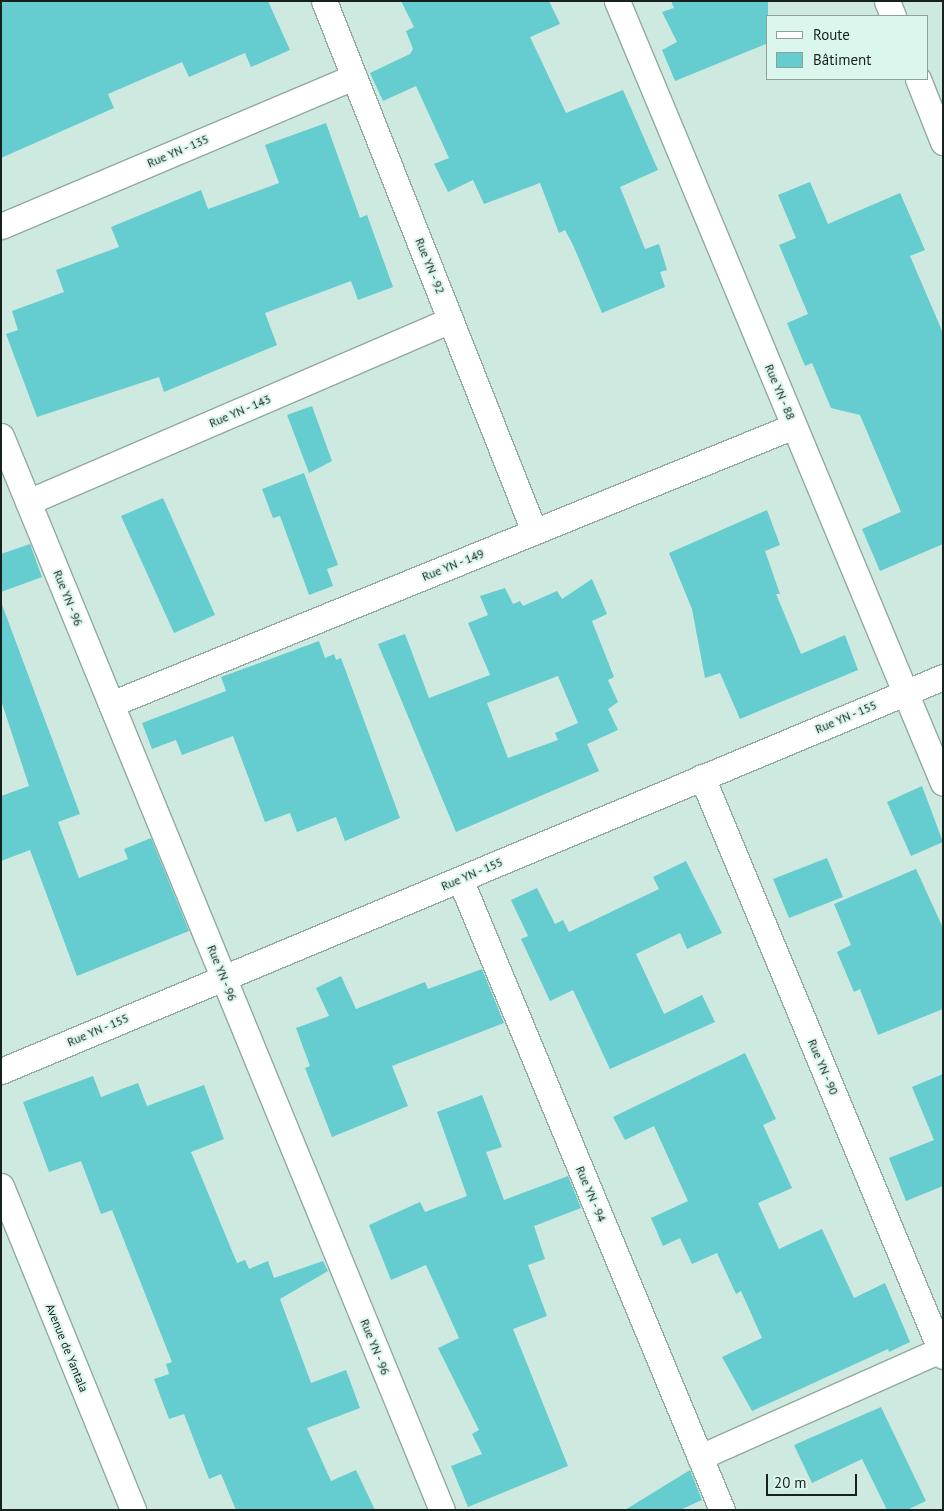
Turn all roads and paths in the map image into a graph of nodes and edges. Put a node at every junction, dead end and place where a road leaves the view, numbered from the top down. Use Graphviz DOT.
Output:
graph roads {
  1 [pos="324,1"];
  2 [pos="617,1"];
  3 [pos="887,1"];
  4 [pos="893,15"];
  5 [pos="354,76"];
  6 [pos="918,80"];
  7 [pos="943,142"];
  8 [pos="1,226"];
  9 [pos="451,320"];
  10 [pos="794,426"];
  11 [pos="1,436"];
  12 [pos="28,502"];
  13 [pos="534,531"];
  14 [pos="943,677"];
  15 [pos="905,692"];
  16 [pos="111,704"];
  17 [pos="702,777"];
  18 [pos="943,783"];
  19 [pos="460,879"];
  20 [pos="224,977"];
  21 [pos="1,1071"];
  22 [pos="1,1186"];
  23 [pos="942,1353"];
  24 [pos="700,1457"];
  25 [pos="133,1510"];
  26 [pos="442,1510"];
  27 [pos="722,1510"];
  1 -- 5 [label="street, Rue YN - 92"];
  2 -- 10 [label="street, Rue YN - 88"];
  3 -- 4 [label="street"];
  5 -- 8 [label="street, Rue YN - 135"];
  5 -- 9 [label="street, Rue YN - 92"];
  6 -- 7 [label="street"];
  9 -- 12 [label="street, Rue YN - 143"];
  9 -- 13 [label="street, Rue YN - 92"];
  10 -- 13 [label="street, Rue YN - 149"];
  10 -- 15 [label="street, Rue YN - 88"];
  11 -- 12 [label="street, Rue YN - 96"];
  12 -- 16 [label="street, Rue YN - 96"];
  13 -- 16 [label="street, Rue YN - 149"];
  14 -- 15 [label="street, Rue YN - 155"];
  15 -- 17 [label="street, Rue YN - 155"];
  15 -- 18 [label="street, Rue YN - 88"];
  16 -- 20 [label="street, Rue YN - 96"];
  17 -- 19 [label="street, Rue YN - 155"];
  17 -- 23 [label="street, Rue YN - 90"];
  19 -- 20 [label="street, Rue YN - 155"];
  19 -- 24 [label="street, Rue YN - 94"];
  20 -- 21 [label="street, Rue YN - 155"];
  20 -- 26 [label="street, Rue YN - 96"];
  22 -- 25 [label="street, Avenue de Yantala"];
  23 -- 24 [label="street"];
  24 -- 27 [label="street, Rue YN - 94"];
}
